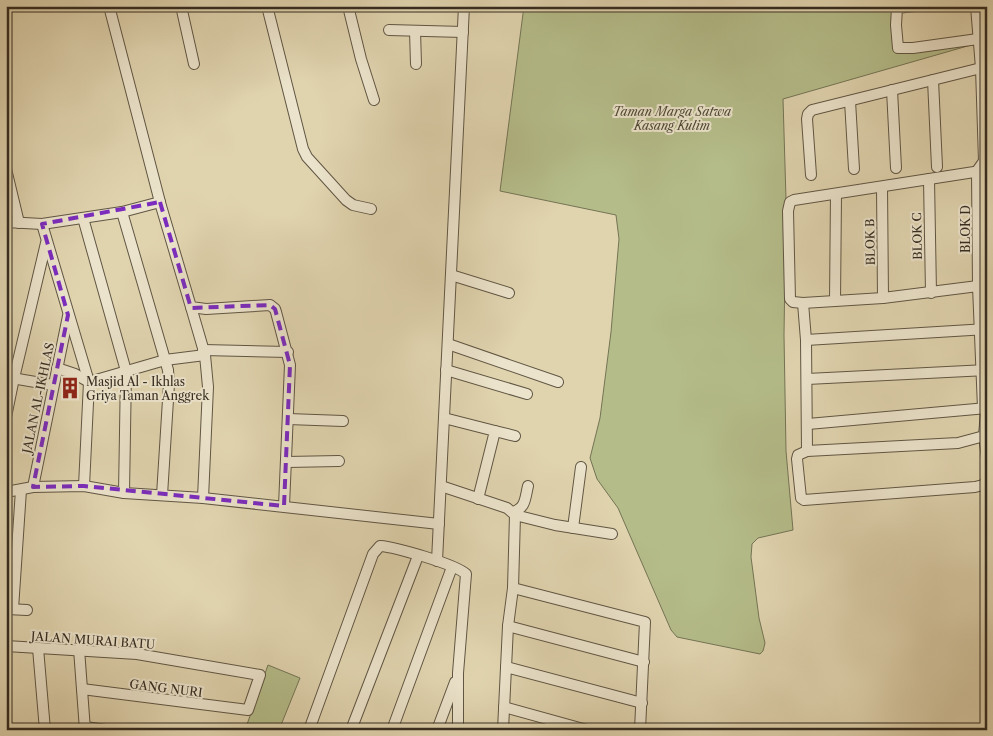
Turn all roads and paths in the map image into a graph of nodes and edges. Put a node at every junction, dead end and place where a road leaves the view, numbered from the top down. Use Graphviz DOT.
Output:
graph roads {
  1 [pos="109,6"];
  2 [pos="181,6"];
  3 [pos="267,6"];
  4 [pos="348,6"];
  5 [pos="464,6"];
  6 [pos="914,6"];
  7 [pos="976,6"];
  8 [pos="897,7"];
  9 [pos="389,30"];
  10 [pos="415,31"];
  11 [pos="463,32"];
  12 [pos="981,44"];
  13 [pos="194,64"];
  14 [pos="416,64"];
  15 [pos="981,68"];
  16 [pos="933,80"];
  17 [pos="892,90"];
  18 [pos="374,100"];
  19 [pos="850,101"];
  20 [pos="937,167"];
  21 [pos="984,167"];
  22 [pos="896,168"];
  23 [pos="6,169"];
  24 [pos="854,169"];
  25 [pos="811,175"];
  26 [pos="929,178"];
  27 [pos="882,187"];
  28 [pos="836,194"];
  29 [pos="160,202"];
  30 [pos="371,209"];
  31 [pos="122,212"];
  32 [pos="83,218"];
  33 [pos="6,222"];
  34 [pos="19,223"];
  35 [pos="42,224"];
  36 [pos="46,240"];
  37 [pos="451,275"];
  38 [pos="984,287"];
  39 [pos="509,293"];
  40 [pos="931,293"];
  41 [pos="883,298"];
  42 [pos="835,301"];
  43 [pos="803,303"];
  44 [pos="191,307"];
  45 [pos="68,314"];
  46 [pos="984,329"];
  47 [pos="806,340"];
  48 [pos="448,344"];
  49 [pos="204,352"];
  50 [pos="288,352"];
  51 [pos="164,360"];
  52 [pos="57,368"];
  53 [pos="985,368"];
  54 [pos="446,370"];
  55 [pos="126,371"];
  56 [pos="10,377"];
  57 [pos="807,379"];
  58 [pos="89,382"];
  59 [pos="558,382"];
  60 [pos="53,385"];
  61 [pos="527,394"];
  62 [pos="986,410"];
  63 [pos="6,417"];
  64 [pos="444,418"];
  65 [pos="288,419"];
  66 [pos="343,421"];
  67 [pos="808,424"];
  68 [pos="495,431"];
  69 [pos="515,436"];
  70 [pos="984,436"];
  71 [pos="808,451"];
  72 [pos="987,458"];
  73 [pos="339,461"];
  74 [pos="287,462"];
  75 [pos="581,467"];
  76 [pos="987,481"];
  77 [pos="84,486"];
  78 [pos="440,486"];
  79 [pos="528,486"];
  80 [pos="33,487"];
  81 [pos="21,490"];
  82 [pos="6,492"];
  83 [pos="124,492"];
  84 [pos="162,495"];
  85 [pos="203,498"];
  86 [pos="478,499"];
  87 [pos="284,506"];
  88 [pos="514,514"];
  89 [pos="439,524"];
  90 [pos="573,528"];
  91 [pos="612,534"];
  92 [pos="418,556"];
  93 [pos="437,561"];
  94 [pos="452,567"];
  95 [pos="513,588"];
  96 [pos="10,609"];
  97 [pos="28,610"];
  98 [pos="508,626"];
  99 [pos="6,646"];
  100 [pos="38,648"];
  101 [pos="78,650"];
  102 [pos="644,662"];
  103 [pos="506,667"];
  104 [pos="458,673"];
  105 [pos="82,690"];
  106 [pos="642,704"];
  107 [pos="504,707"];
  108 [pos="248,710"];
  109 [pos="85,728"];
  110 [pos="45,730"];
  111 [pos="106,730"];
  112 [pos="309,730"];
  113 [pos="351,730"];
  114 [pos="392,730"];
  115 [pos="437,730"];
  116 [pos="458,730"];
  117 [pos="502,730"];
  118 [pos="587,730"];
  119 [pos="640,730"];
  1 -- 29 [label="street"];
  2 -- 13 [label="street"];
  3 -- 30 [label="street"];
  4 -- 18 [label="street"];
  5 -- 11 [label="street"];
  6 -- 8 [label="street"];
  7 -- 12 [label="street, BLOK D"];
  8 -- 12 [label="street"];
  9 -- 10 [label="street"];
  10 -- 11 [label="street"];
  10 -- 14 [label="street"];
  11 -- 37 [label="street"];
  12 -- 15 [label="street, BLOK D"];
  15 -- 16 [label="street"];
  15 -- 21 [label="street, BLOK D"];
  16 -- 17 [label="street"];
  16 -- 20 [label="street"];
  17 -- 19 [label="street"];
  17 -- 22 [label="street"];
  19 -- 24 [label="street"];
  19 -- 25 [label="street"];
  21 -- 26 [label="street"];
  21 -- 38 [label="street, BLOK D"];
  23 -- 34 [label="street"];
  26 -- 27 [label="street"];
  26 -- 40 [label="street, BLOK C"];
  27 -- 28 [label="street"];
  27 -- 41 [label="street, BLOK B"];
  28 -- 42 [label="street"];
  28 -- 43 [label="street"];
  29 -- 31 [label="street"];
  29 -- 44 [label="street"];
  31 -- 32 [label="street"];
  31 -- 51 [label="street"];
  32 -- 35 [label="street"];
  32 -- 55 [label="street"];
  33 -- 34 [label="street"];
  34 -- 35 [label="street"];
  35 -- 36 [label="street"];
  36 -- 45 [label="street"];
  36 -- 56 [label="street"];
  37 -- 39 [label="street"];
  37 -- 48 [label="street"];
  38 -- 40 [label="street"];
  38 -- 46 [label="street, BLOK D"];
  40 -- 41 [label="street"];
  41 -- 42 [label="street"];
  42 -- 43 [label="street"];
  43 -- 47 [label="street"];
  44 -- 49 [label="street"];
  44 -- 50 [label="street"];
  45 -- 52 [label="street, JALAN AL-IKHLAS"];
  45 -- 58 [label="street"];
  46 -- 47 [label="street"];
  46 -- 53 [label="street, BLOK D"];
  47 -- 57 [label="street"];
  48 -- 54 [label="street"];
  48 -- 59 [label="street"];
  49 -- 50 [label="street"];
  49 -- 51 [label="street"];
  49 -- 85 [label="street"];
  50 -- 65 [label="street"];
  51 -- 55 [label="street"];
  51 -- 84 [label="street"];
  52 -- 58 [label="street"];
  52 -- 60 [label="street, JALAN AL-IKHLAS"];
  53 -- 57 [label="street"];
  53 -- 62 [label="street, BLOK D"];
  54 -- 61 [label="street"];
  54 -- 64 [label="street"];
  55 -- 58 [label="street"];
  55 -- 83 [label="street"];
  56 -- 60 [label="street"];
  56 -- 63 [label="street"];
  57 -- 67 [label="street"];
  58 -- 77 [label="street"];
  60 -- 80 [label="street, JALAN AL-IKHLAS"];
  62 -- 67 [label="street"];
  62 -- 70 [label="street, BLOK D"];
  64 -- 68 [label="street"];
  64 -- 78 [label="street"];
  65 -- 66 [label="street"];
  65 -- 74 [label="street"];
  67 -- 71 [label="street"];
  68 -- 69 [label="street"];
  68 -- 86 [label="street"];
  70 -- 71 [label="street"];
  70 -- 72 [label="street, BLOK D"];
  71 -- 76 [label="street"];
  73 -- 74 [label="street"];
  74 -- 87 [label="street"];
  75 -- 90 [label="street"];
  77 -- 80 [label="street"];
  77 -- 83 [label="street"];
  78 -- 86 [label="street"];
  78 -- 89 [label="street"];
  79 -- 88 [label="street"];
  80 -- 81 [label="street"];
  81 -- 82 [label="street"];
  81 -- 96 [label="street"];
  83 -- 84 [label="street"];
  84 -- 85 [label="street"];
  85 -- 87 [label="street"];
  86 -- 88 [label="street"];
  87 -- 89 [label="street"];
  88 -- 90 [label="street"];
  88 -- 95 [label="street"];
  89 -- 93 [label="street"];
  90 -- 91 [label="street"];
  92 -- 93 [label="street"];
  92 -- 112 [label="street"];
  92 -- 113 [label="street"];
  93 -- 94 [label="street"];
  94 -- 104 [label="street"];
  94 -- 114 [label="street"];
  95 -- 98 [label="street"];
  95 -- 102 [label="street"];
  96 -- 97 [label="street"];
  98 -- 102 [label="street"];
  98 -- 103 [label="street"];
  99 -- 100 [label="street, JALAN MURAI BATU"];
  100 -- 101 [label="street, JALAN MURAI BATU"];
  100 -- 110 [label="street"];
  101 -- 105 [label="street"];
  101 -- 108 [label="street, JALAN MURAI BATU"];
  102 -- 106 [label="street"];
  103 -- 106 [label="street"];
  103 -- 107 [label="street"];
  104 -- 115 [label="street"];
  104 -- 116 [label="street"];
  105 -- 108 [label="street, GANG NURI"];
  105 -- 109 [label="street"];
  106 -- 119 [label="street"];
  107 -- 117 [label="street"];
  107 -- 118 [label="street"];
  109 -- 111 [label="street"];
}
